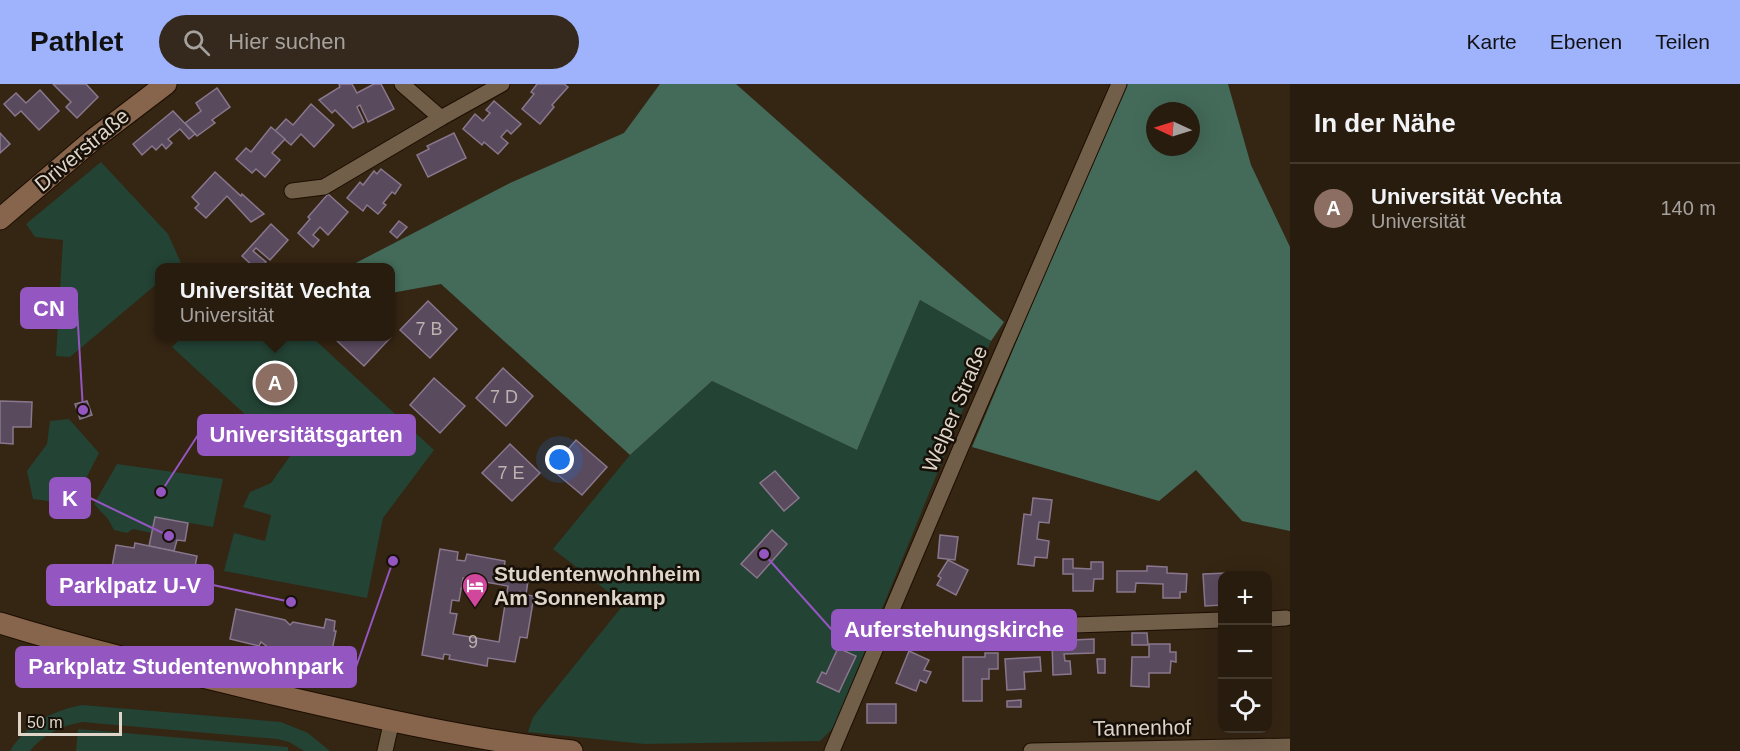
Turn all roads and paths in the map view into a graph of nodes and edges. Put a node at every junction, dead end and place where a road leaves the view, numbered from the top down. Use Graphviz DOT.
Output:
graph roads {
  1 [pos="166,84"];
  2 [pos="402,84"];
  3 [pos="502,84"];
  4 [pos="1119,84"];
  5 [pos="441,118"];
  6 [pos="292,191"];
  7 [pos="0,219"];
  8 [pos="1286,618"];
  9 [pos="1272,619"];
  10 [pos="1218,620"];
  11 [pos="0,623"];
  12 [pos="885,628"];
  13 [pos="392,720"];
  14 [pos="1290,746"];
  15 [pos="385,751"];
  16 [pos="572,751"];
  17 [pos="832,751"];
  18 [pos="1031,751"];
  1 -- 7 [label="street, Driverstraße"];
  2 -- 5 [label="street"];
  3 -- 5 [label="street"];
  4 -- 12 [label="street, Welper Straße"];
  5 -- 6 [label="street"];
  8 -- 9 [label="street"];
  10 -- 12 [label="street"];
  11 -- 13 [label="street"];
  12 -- 17 [label="street, Welper Straße"];
  13 -- 15 [label="street"];
  13 -- 16 [label="street"];
  14 -- 18 [label="street, Tannenhof"];
}
